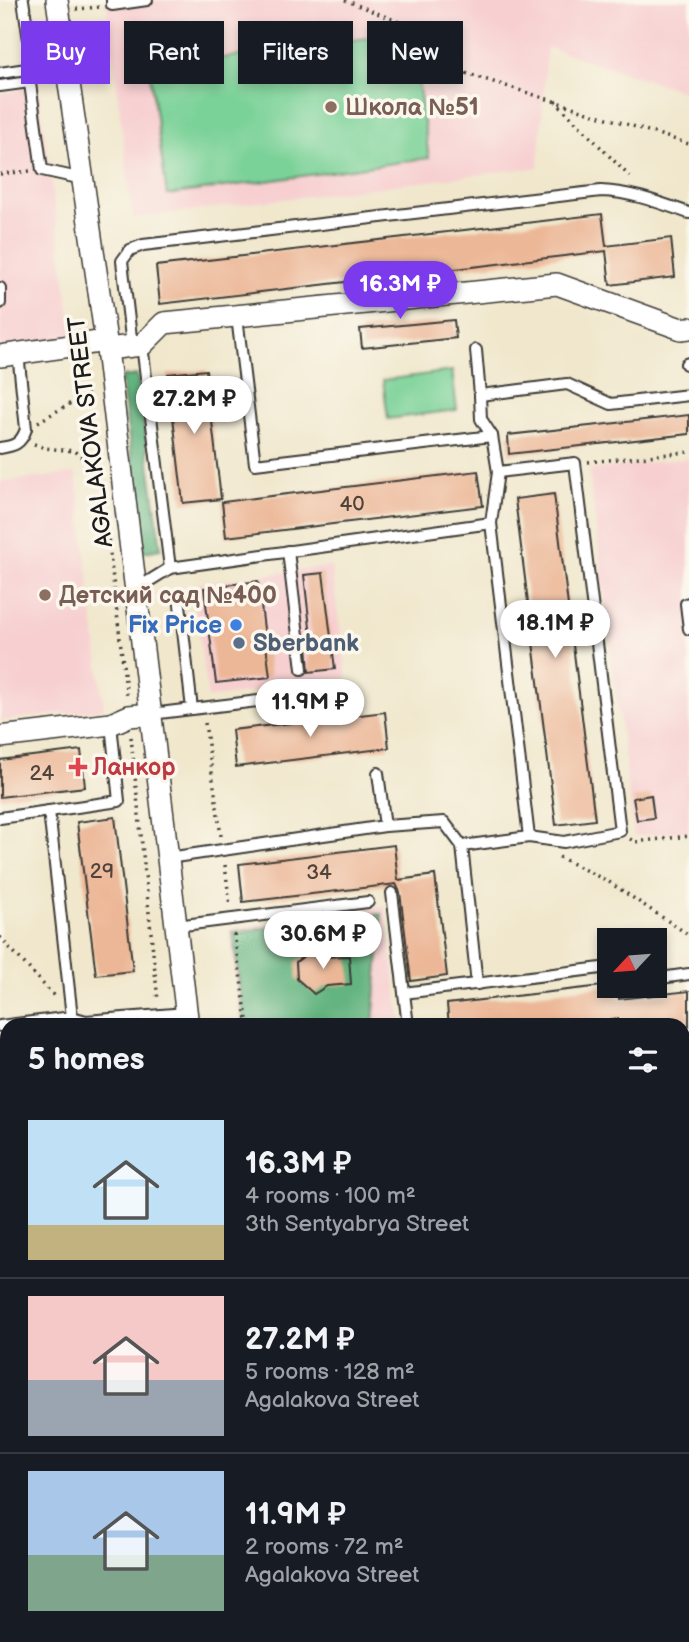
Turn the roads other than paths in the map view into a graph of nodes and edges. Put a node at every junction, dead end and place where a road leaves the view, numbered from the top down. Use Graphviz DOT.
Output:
graph roads {
  1 [pos="23,0"];
  2 [pos="57,0"];
  3 [pos="111,0"];
  4 [pos="147,0"];
  5 [pos="25,21"];
  6 [pos="60,21"];
  7 [pos="21,70"];
  8 [pos="0,72"];
  9 [pos="21,83"];
  10 [pos="30,84"];
  11 [pos="69,84"];
  12 [pos="0,86"];
  13 [pos="83,179"];
  14 [pos="689,213"];
  15 [pos="0,288"];
  16 [pos="0,303"];
  17 [pos="237,317"];
  18 [pos="689,328"];
  19 [pos="107,345"];
  20 [pos="137,345"];
  21 [pos="476,350"];
  22 [pos="9,355"];
  23 [pos="480,395"];
  24 [pos="689,395"];
  25 [pos="492,436"];
  26 [pos="0,448"];
  27 [pos="498,472"];
  28 [pos="491,523"];
  29 [pos="288,551"];
  30 [pos="170,568"];
  31 [pos="136,589"];
  32 [pos="179,596"];
  33 [pos="689,603"];
  34 [pos="689,629"];
  35 [pos="302,669"];
  36 [pos="299,696"];
  37 [pos="197,708"];
  38 [pos="151,714"];
  39 [pos="111,724"];
  40 [pos="0,737"];
  41 [pos="378,773"];
  42 [pos="49,811"];
  43 [pos="0,818"];
  44 [pos="385,825"];
  45 [pos="526,838"];
  46 [pos="462,846"];
  47 [pos="168,858"];
  48 [pos="392,893"];
  49 [pos="368,902"];
  50 [pos="176,926"];
  51 [pos="597,969"];
  52 [pos="689,974"];
  53 [pos="667,977"];
  54 [pos="477,984"];
  55 [pos="404,993"];
  56 [pos="72,1017"];
  57 [pos="64,1018"];
  58 [pos="76,1018"];
  59 [pos="187,1018"];
  60 [pos="407,1018"];
  1 -- 5 [label="lane"];
  2 -- 6 [label="street, AGALAKOVA STREET"];
  3 -- 4 [label="lane"];
  7 -- 8 [label="lane"];
  9 -- 12 [label="lane"];
  10 -- 13 [label="lane"];
  11 -- 13 [label="street, AGALAKOVA STREET"];
  13 -- 19 [label="street, AGALAKOVA STREET"];
  14 -- 20 [label="lane"];
  15 -- 16 [label="lane"];
  17 -- 18 [label="street"];
  17 -- 20 [label="street"];
  17 -- 25 [label="lane"];
  19 -- 20 [label="street"];
  19 -- 22 [label="street"];
  19 -- 31 [label="street, AGALAKOVA STREET"];
  20 -- 30 [label="lane"];
  21 -- 23 [label="lane"];
  22 -- 26 [label="lane"];
  23 -- 24 [label="lane"];
  23 -- 25 [label="lane"];
  25 -- 27 [label="lane"];
  27 -- 28 [label="lane"];
  27 -- 45 [label="lane"];
  28 -- 29 [label="lane"];
  28 -- 45 [label="lane"];
  29 -- 30 [label="lane"];
  29 -- 35 [label="lane"];
  30 -- 31 [label="lane"];
  31 -- 38 [label="street, AGALAKOVA STREET"];
  32 -- 37 [label="lane"];
  33 -- 34 [label="lane"];
  36 -- 37 [label="lane"];
  37 -- 38 [label="lane"];
  38 -- 39 [label="street"];
  38 -- 47 [label="street, AGALAKOVA STREET"];
  39 -- 40 [label="street"];
  39 -- 42 [label="lane"];
  41 -- 44 [label="lane"];
  42 -- 43 [label="lane"];
  42 -- 56 [label="lane"];
  44 -- 46 [label="lane"];
  44 -- 47 [label="lane"];
  45 -- 46 [label="lane"];
  46 -- 54 [label="lane"];
  47 -- 50 [label="street, AGALAKOVA STREET"];
  48 -- 55 [label="lane"];
  49 -- 50 [label="lane"];
  50 -- 59 [label="street, AGALAKOVA STREET"];
  51 -- 54 [label="lane"];
  52 -- 53 [label="lane"];
  54 -- 55 [label="lane"];
  55 -- 60 [label="lane"];
  56 -- 57 [label="lane"];
  56 -- 58 [label="lane"];
}
